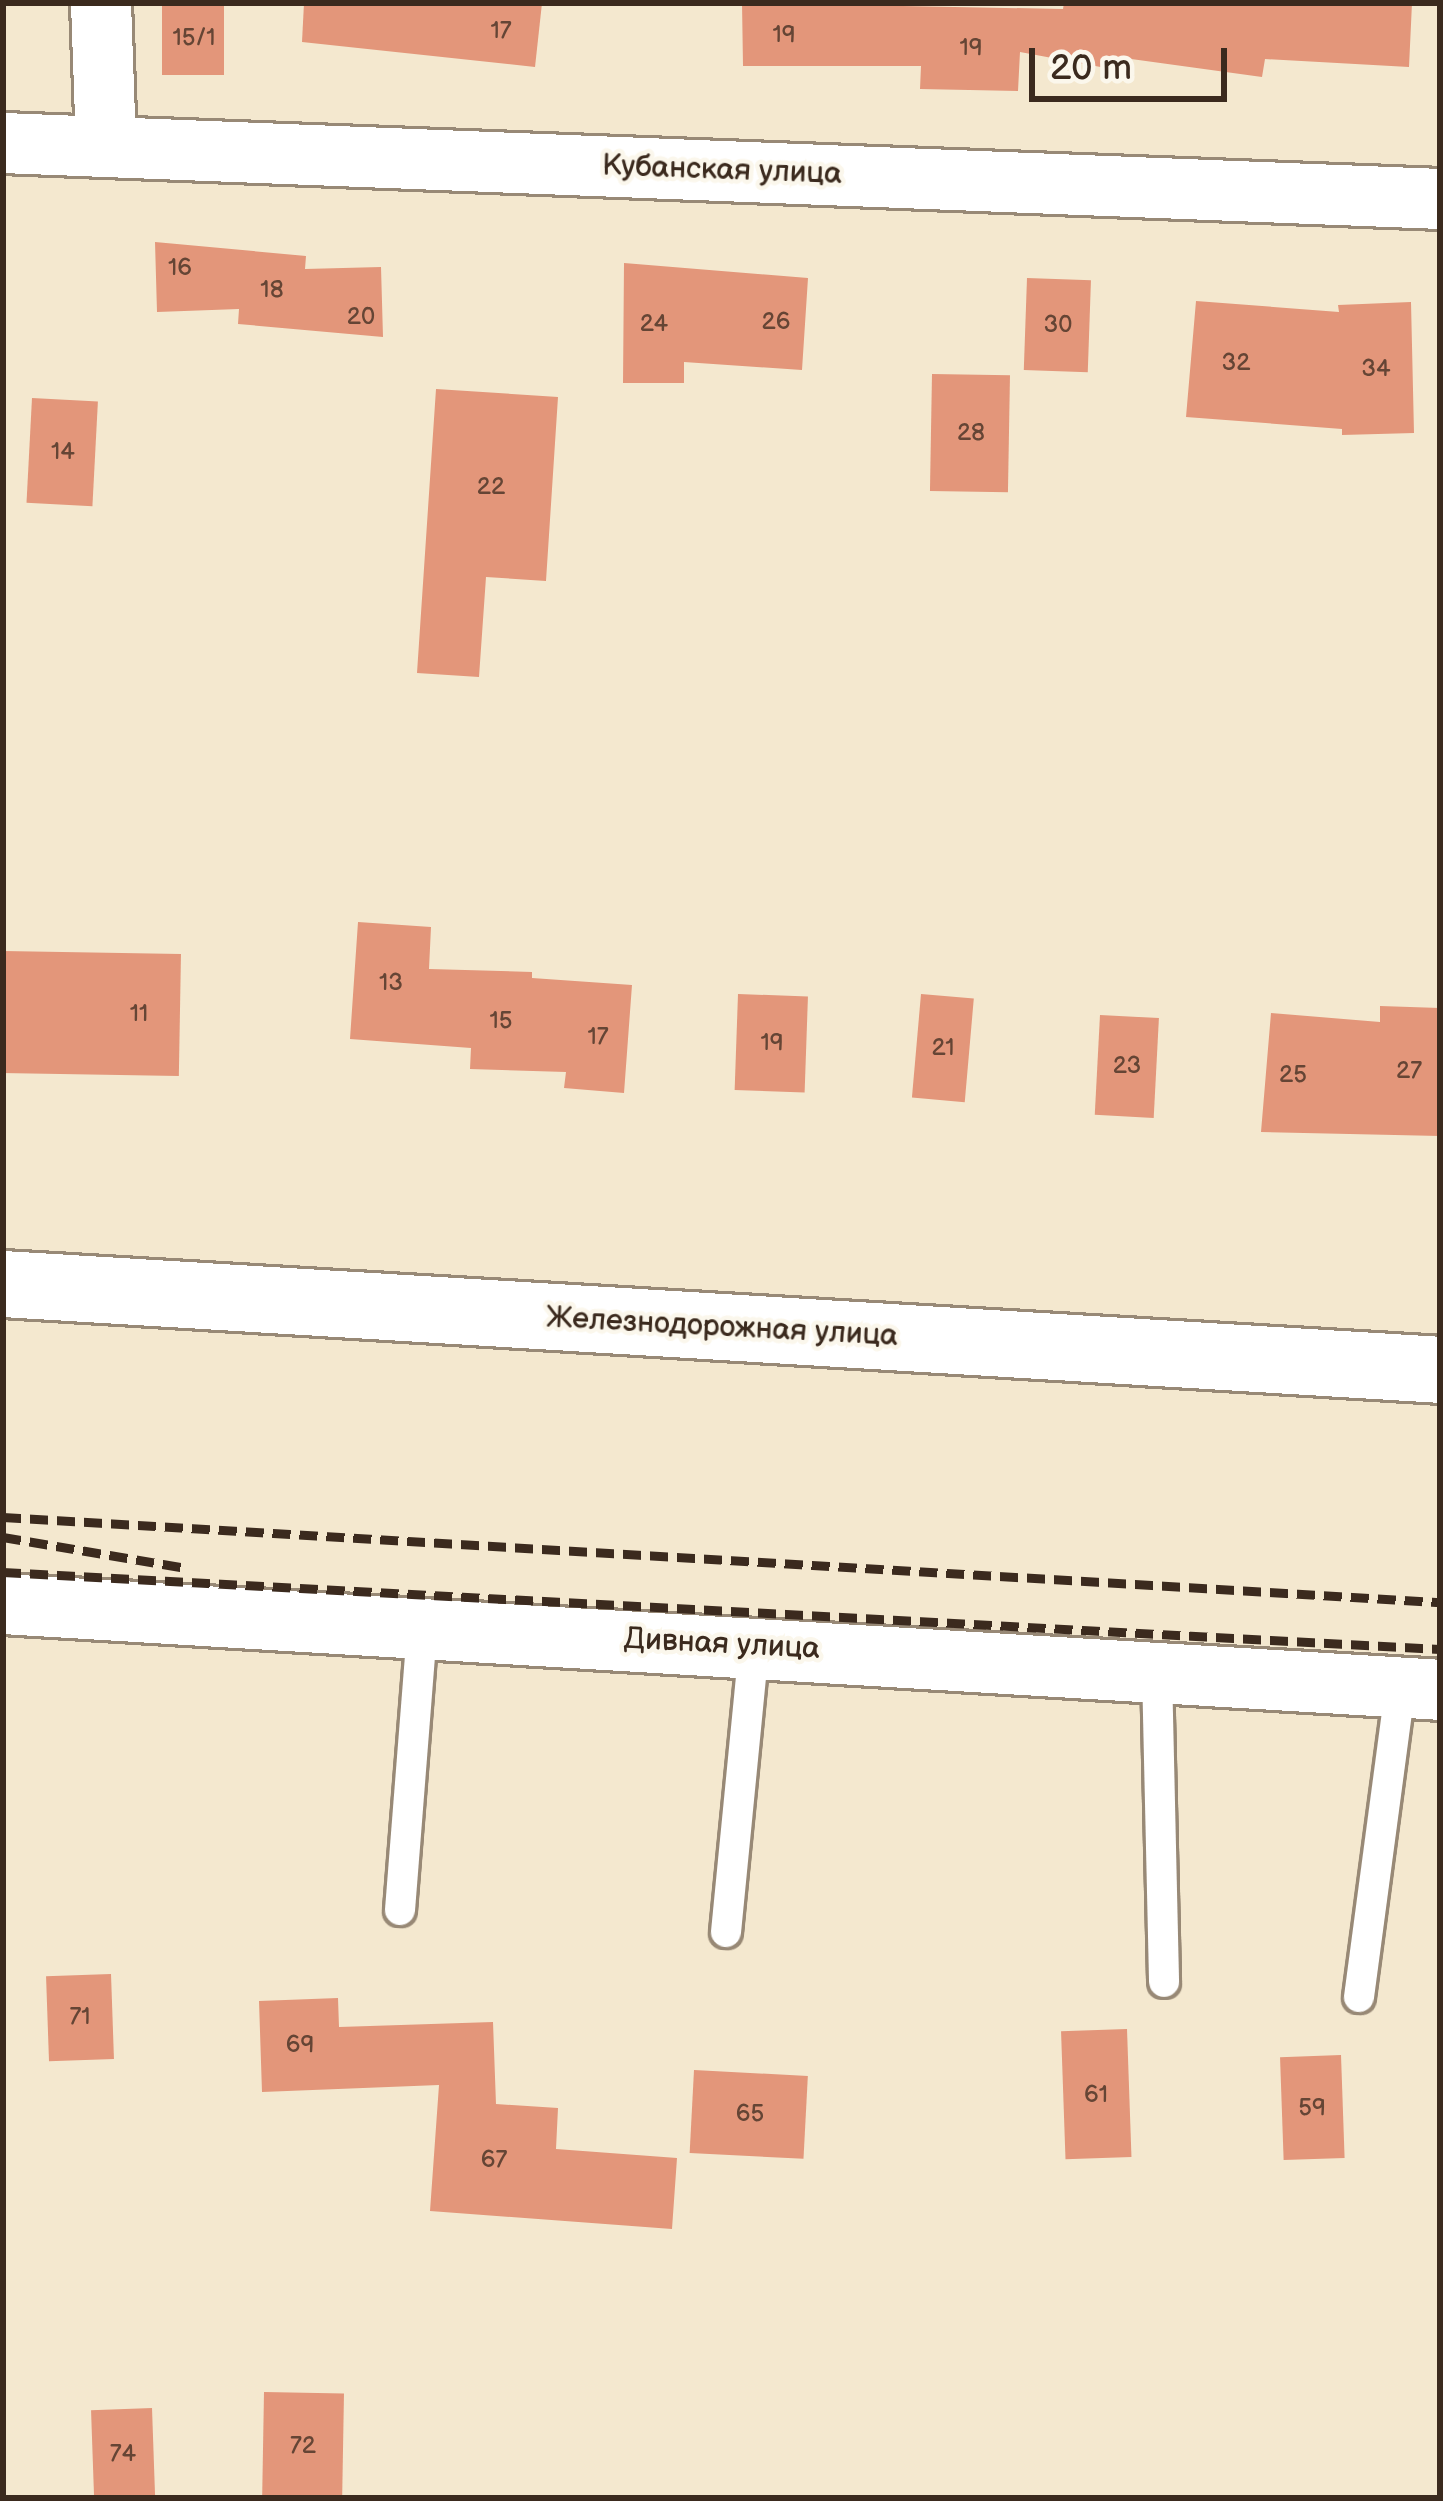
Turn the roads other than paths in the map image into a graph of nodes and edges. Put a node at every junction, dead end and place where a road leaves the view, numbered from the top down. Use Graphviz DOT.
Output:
graph roads {
  1 [pos="101,3"];
  2 [pos="3,143"];
  3 [pos="106,146"];
  4 [pos="1440,199"];
  5 [pos="3,1284"];
  6 [pos="1440,1370"];
  7 [pos="3,1604"];
  8 [pos="422,1628"];
  9 [pos="754,1646"];
  10 [pos="1157,1671"];
  11 [pos="1420,1689"];
  12 [pos="400,1910"];
  13 [pos="726,1932"];
  14 [pos="1164,1982"];
  15 [pos="1359,1996"];
  1 -- 3 [label="street"];
  2 -- 3 [label="street, Кубанская улица"];
  3 -- 4 [label="street, Кубанская улица"];
  5 -- 6 [label="street, Железнодорожная улица"];
  7 -- 8 [label="street, Дивная улица"];
  8 -- 9 [label="street, Дивная улица"];
  8 -- 12 [label="lane"];
  9 -- 10 [label="street, Дивная улица"];
  9 -- 13 [label="lane"];
  10 -- 11 [label="street, Дивная улица"];
  10 -- 14 [label="lane"];
  11 -- 15 [label="lane"];
}
